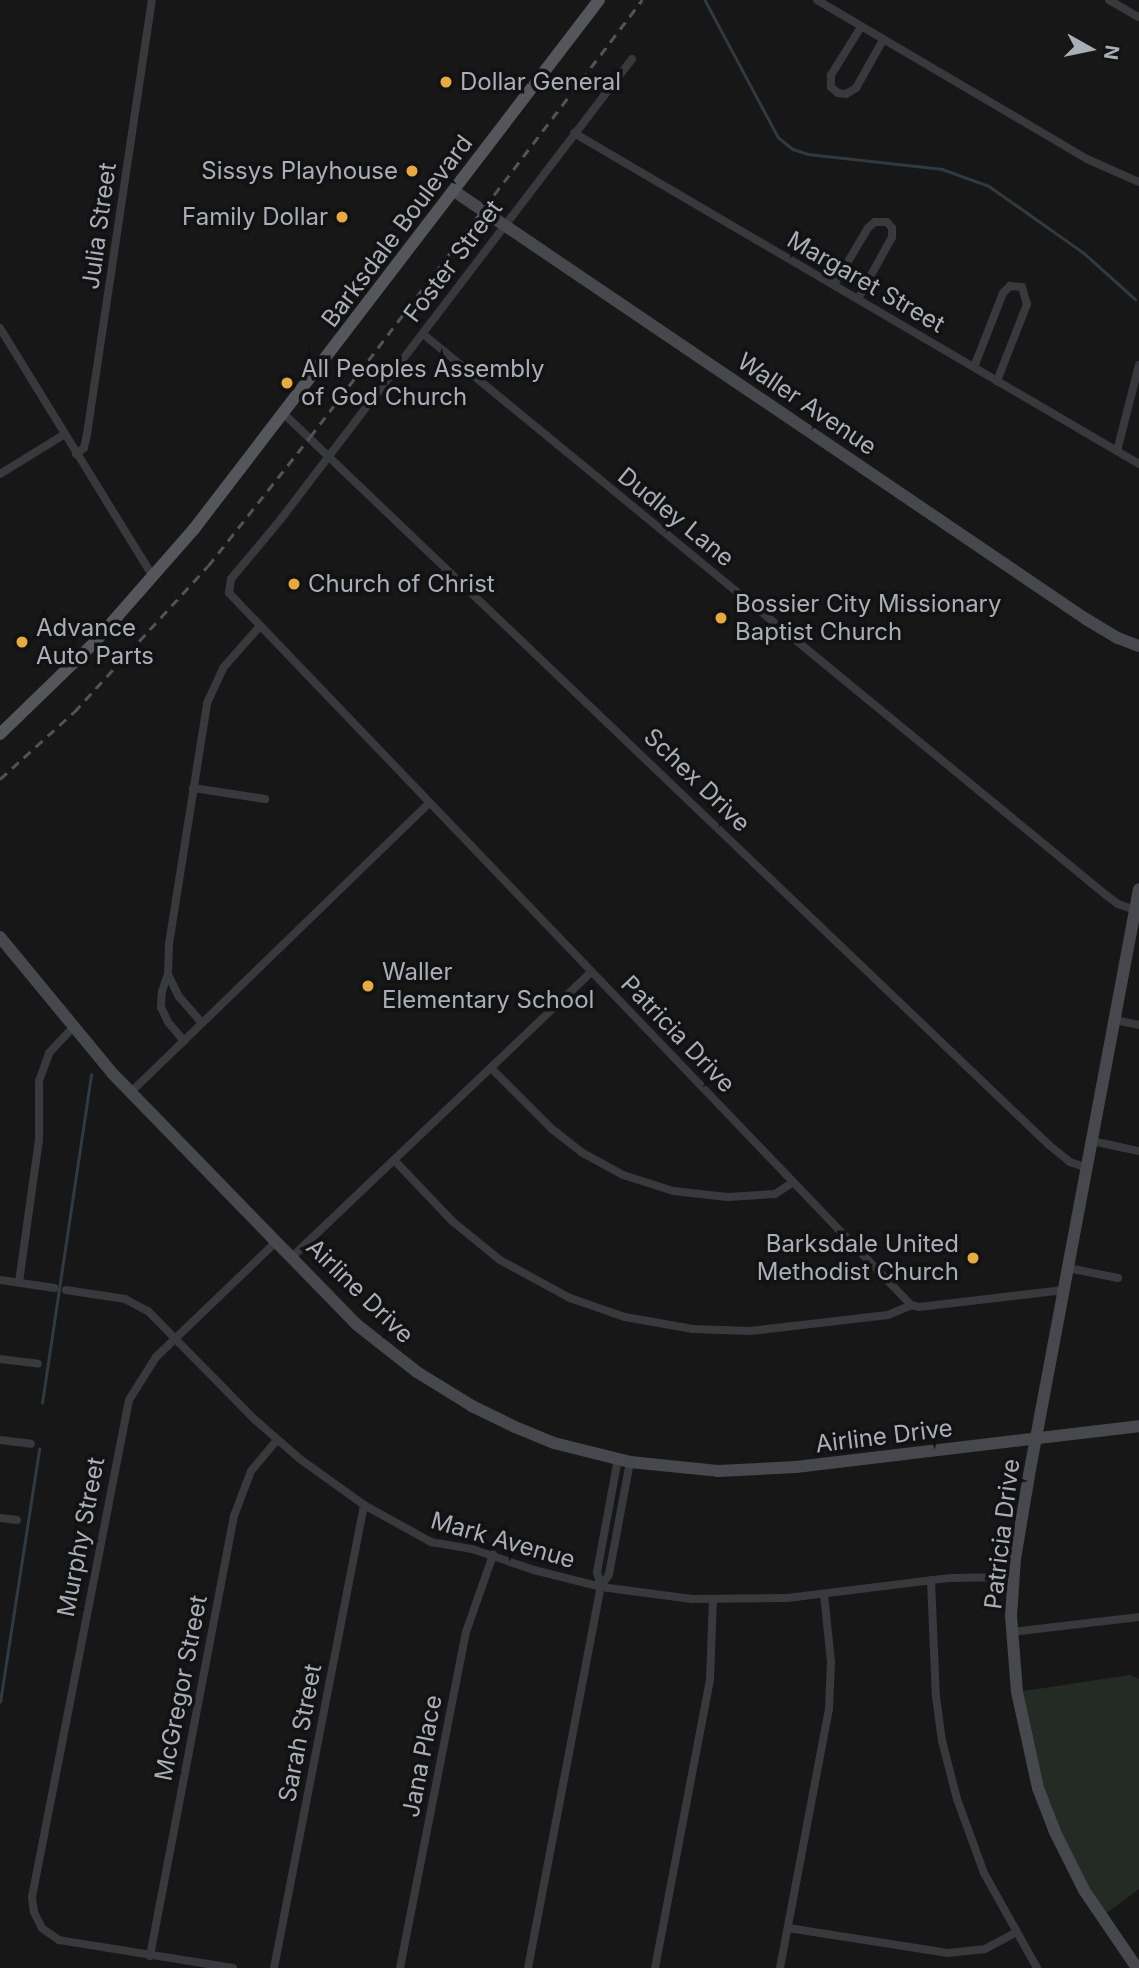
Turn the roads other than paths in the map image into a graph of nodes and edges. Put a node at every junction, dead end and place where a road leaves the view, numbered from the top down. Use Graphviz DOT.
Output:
graph roads {
  1 [pos="152,0"];
  2 [pos="599,0"];
  3 [pos="817,0"];
  4 [pos="1109,0"];
  5 [pos="1139,17"];
  6 [pos="861,26"];
  7 [pos="883,40"];
  8 [pos="632,59"];
  9 [pos="574,133"];
  10 [pos="1139,181"];
  11 [pos="454,191"];
  12 [pos="504,224"];
  13 [pos="834,285"];
  14 [pos="858,299"];
  15 [pos="0,329"];
  16 [pos="423,334"];
  17 [pos="1139,365"];
  18 [pos="974,367"];
  19 [pos="997,381"];
  20 [pos="284,414"];
  21 [pos="65,434"];
  22 [pos="1116,451"];
  23 [pos="76,454"];
  24 [pos="330,455"];
  25 [pos="1139,464"];
  26 [pos="0,474"];
  27 [pos="153,577"];
  28 [pos="228,586"];
  29 [pos="260,626"];
  30 [pos="1139,646"];
  31 [pos="0,734"];
  32 [pos="193,788"];
  33 [pos="265,799"];
  34 [pos="428,804"];
  35 [pos="1138,899"];
  36 [pos="0,937"];
  37 [pos="590,973"];
  38 [pos="168,974"];
  39 [pos="1114,1020"];
  40 [pos="202,1023"];
  41 [pos="1139,1025"];
  42 [pos="73,1027"];
  43 [pos="184,1041"];
  44 [pos="491,1068"];
  45 [pos="131,1092"];
  46 [pos="1092,1141"];
  47 [pos="1139,1151"];
  48 [pos="394,1160"];
  49 [pos="1087,1168"];
  50 [pos="792,1183"];
  51 [pos="277,1241"];
  52 [pos="293,1256"];
  53 [pos="1068,1268"];
  54 [pos="1118,1278"];
  55 [pos="0,1280"];
  56 [pos="19,1282"];
  57 [pos="54,1288"];
  58 [pos="66,1290"];
  59 [pos="1064,1290"];
  60 [pos="911,1305"];
  61 [pos="174,1337"];
  62 [pos="0,1359"];
  63 [pos="38,1364"];
  64 [pos="1139,1426"];
  65 [pos="1036,1438"];
  66 [pos="0,1440"];
  67 [pos="277,1440"];
  68 [pos="32,1444"];
  69 [pos="624,1461"];
  70 [pos="364,1505"];
  71 [pos="0,1518"];
  72 [pos="17,1521"];
  73 [pos="493,1555"];
  74 [pos="1013,1577"];
  75 [pos="931,1580"];
  76 [pos="601,1587"];
  77 [pos="824,1594"];
  78 [pos="713,1600"];
  79 [pos="1139,1617"];
  80 [pos="1012,1632"];
  81 [pos="788,1928"];
  82 [pos="1015,1933"];
  83 [pos="150,1956"];
  84 [pos="233,1968"];
  85 [pos="274,1968"];
  86 [pos="400,1968"];
  87 [pos="528,1968"];
  88 [pos="655,1968"];
  89 [pos="780,1968"];
  90 [pos="1037,1968"];
  91 [pos="1137,1968"];
  1 -- 23 [label="street, Julia Street"];
  2 -- 11 [label="main road, Barksdale Boulevard"];
  3 -- 6 [label="street"];
  4 -- 5 [label="street"];
  6 -- 7 [label="street"];
  6 -- 7 [label="street"];
  7 -- 10 [label="street"];
  8 -- 9 [label="street, Foster Street"];
  9 -- 12 [label="street, Foster Street"];
  9 -- 13 [label="street, Margaret Street"];
  11 -- 12 [label="street, Waller Avenue"];
  11 -- 20 [label="main road, Barksdale Boulevard"];
  12 -- 16 [label="street, Foster Street"];
  12 -- 30 [label="street, Waller Avenue"];
  13 -- 14 [label="street, Margaret Street"];
  13 -- 14 [label="street"];
  14 -- 18 [label="street, Margaret Street"];
  15 -- 21 [label="street"];
  16 -- 24 [label="street, Foster Street"];
  16 -- 35 [label="street, Dudley Lane"];
  17 -- 22 [label="street"];
  18 -- 19 [label="street, Margaret Street"];
  18 -- 19 [label="street"];
  19 -- 22 [label="street, Margaret Street"];
  20 -- 24 [label="street, Schex Drive"];
  20 -- 27 [label="main road, Barksdale Boulevard"];
  21 -- 23 [label="street"];
  21 -- 26 [label="street"];
  22 -- 25 [label="street, Margaret Street"];
  23 -- 27 [label="street"];
  24 -- 28 [label="street, Foster Street"];
  24 -- 49 [label="street, Schex Drive"];
  27 -- 31 [label="main road, Barksdale Boulevard"];
  28 -- 29 [label="street, Patricia Drive"];
  29 -- 32 [label="street"];
  29 -- 34 [label="street, Patricia Drive"];
  32 -- 33 [label="street"];
  32 -- 38 [label="street"];
  34 -- 37 [label="street, Patricia Drive"];
  34 -- 40 [label="street"];
  35 -- 39 [label="street, Patricia Drive"];
  36 -- 42 [label="street, Airline Drive"];
  37 -- 44 [label="street"];
  37 -- 50 [label="street, Patricia Drive"];
  38 -- 40 [label="street"];
  38 -- 43 [label="street"];
  39 -- 41 [label="street"];
  39 -- 46 [label="street, Patricia Drive"];
  40 -- 43 [label="street"];
  42 -- 45 [label="street, Airline Drive"];
  42 -- 56 [label="street"];
  43 -- 45 [label="street"];
  44 -- 48 [label="street"];
  44 -- 50 [label="street"];
  45 -- 51 [label="street, Airline Drive"];
  46 -- 47 [label="street"];
  46 -- 49 [label="street, Patricia Drive"];
  48 -- 52 [label="street"];
  48 -- 60 [label="street"];
  49 -- 53 [label="street, Patricia Drive"];
  50 -- 60 [label="street, Patricia Drive"];
  51 -- 52 [label="street, Airline Drive"];
  51 -- 61 [label="street, Murphy Street"];
  52 -- 69 [label="street, Airline Drive"];
  53 -- 54 [label="street"];
  53 -- 59 [label="street, Patricia Drive"];
  55 -- 56 [label="street"];
  56 -- 57 [label="street"];
  58 -- 61 [label="street, Mark Avenue"];
  59 -- 60 [label="street"];
  59 -- 65 [label="street, Patricia Drive"];
  61 -- 67 [label="street, Mark Avenue"];
  61 -- 83 [label="street, Murphy Street"];
  62 -- 63 [label="street"];
  64 -- 65 [label="street, Airline Drive"];
  65 -- 69 [label="street, Airline Drive"];
  65 -- 74 [label="street, Patricia Drive"];
  66 -- 68 [label="street"];
  67 -- 70 [label="street, Mark Avenue"];
  67 -- 83 [label="street, McGregor Street"];
  69 -- 76 [label="street"];
  69 -- 76 [label="street"];
  70 -- 73 [label="street, Mark Avenue"];
  70 -- 85 [label="street, Sarah Street"];
  71 -- 72 [label="street"];
  73 -- 76 [label="street, Mark Avenue"];
  73 -- 86 [label="street, Jana Place"];
  74 -- 75 [label="street, Mark Avenue"];
  74 -- 80 [label="street, Patricia Drive"];
  75 -- 77 [label="street, Mark Avenue"];
  75 -- 82 [label="street"];
  76 -- 78 [label="street, Mark Avenue"];
  76 -- 87 [label="street"];
  77 -- 78 [label="street, Mark Avenue"];
  77 -- 81 [label="street"];
  78 -- 88 [label="street"];
  79 -- 80 [label="street"];
  80 -- 91 [label="street, Patricia Drive"];
  81 -- 82 [label="street"];
  81 -- 89 [label="street"];
  82 -- 90 [label="street"];
  83 -- 84 [label="street"];
}
